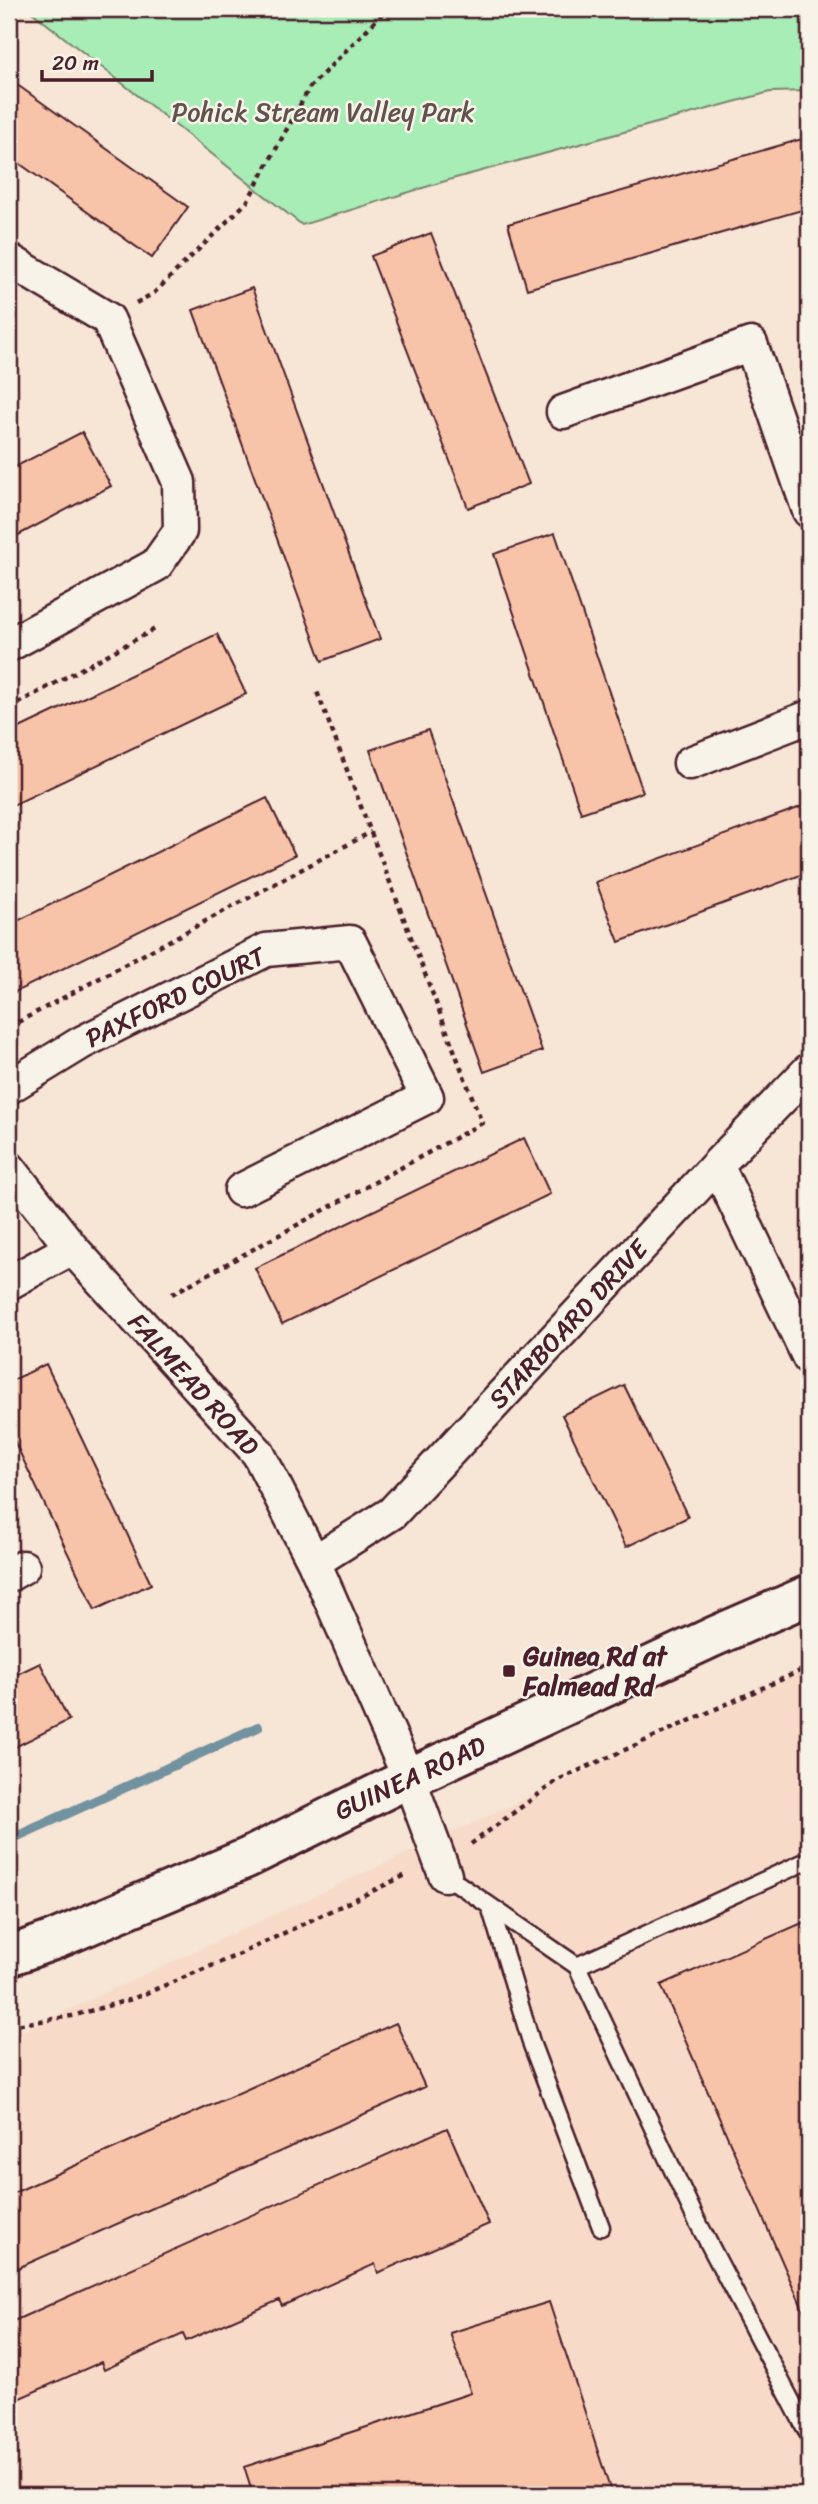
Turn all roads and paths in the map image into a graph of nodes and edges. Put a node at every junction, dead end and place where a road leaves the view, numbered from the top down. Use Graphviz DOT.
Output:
graph roads {
  1 [pos="387,9"];
  2 [pos="9,260"];
  3 [pos="108,319"];
  4 [pos="563,412"];
  5 [pos="809,510"];
  6 [pos="155,629"];
  7 [pos="9,645"];
  8 [pos="316,690"];
  9 [pos="9,708"];
  10 [pos="809,717"];
  11 [pos="690,763"];
  12 [pos="371,832"];
  13 [pos="9,1027"];
  14 [pos="809,1070"];
  15 [pos="9,1087"];
  16 [pos="717,1165"];
  17 [pos="9,1168"];
  18 [pos="241,1190"];
  19 [pos="72,1248"];
  20 [pos="9,1283"];
  21 [pos="172,1294"];
  22 [pos="809,1358"];
  23 [pos="314,1562"];
  24 [pos="809,1595"];
  25 [pos="809,1667"];
  26 [pos="409,1778"];
  27 [pos="471,1844"];
  28 [pos="809,1860"];
  29 [pos="430,1873"];
  30 [pos="490,1906"];
  31 [pos="9,1956"];
  32 [pos="577,1966"];
  33 [pos="9,2026"];
  34 [pos="601,2227"];
  35 [pos="809,2435"];
  1 -- 3 [label="path"];
  2 -- 3 [label="street"];
  3 -- 7 [label="street"];
  4 -- 5 [label="street"];
  6 -- 9 [label="path"];
  8 -- 12 [label="path"];
  10 -- 11 [label="street"];
  12 -- 13 [label="path"];
  12 -- 21 [label="path"];
  14 -- 16 [label="street, STARBOARD DRIVE"];
  15 -- 18 [label="street, PAXFORD COURT"];
  16 -- 22 [label="street"];
  16 -- 23 [label="street, STARBOARD DRIVE"];
  17 -- 19 [label="street, FALMEAD ROAD"];
  19 -- 20 [label="street"];
  19 -- 23 [label="street, FALMEAD ROAD"];
  23 -- 26 [label="street, FALMEAD ROAD"];
  24 -- 26 [label="main road, GUINEA ROAD"];
  25 -- 27 [label="path"];
  26 -- 29 [label="street, FALMEAD ROAD"];
  26 -- 31 [label="main road, GUINEA ROAD"];
  28 -- 32 [label="lane"];
  29 -- 30 [label="lane"];
  29 -- 33 [label="path"];
  30 -- 32 [label="lane"];
  30 -- 34 [label="lane"];
  32 -- 35 [label="lane"];
}
